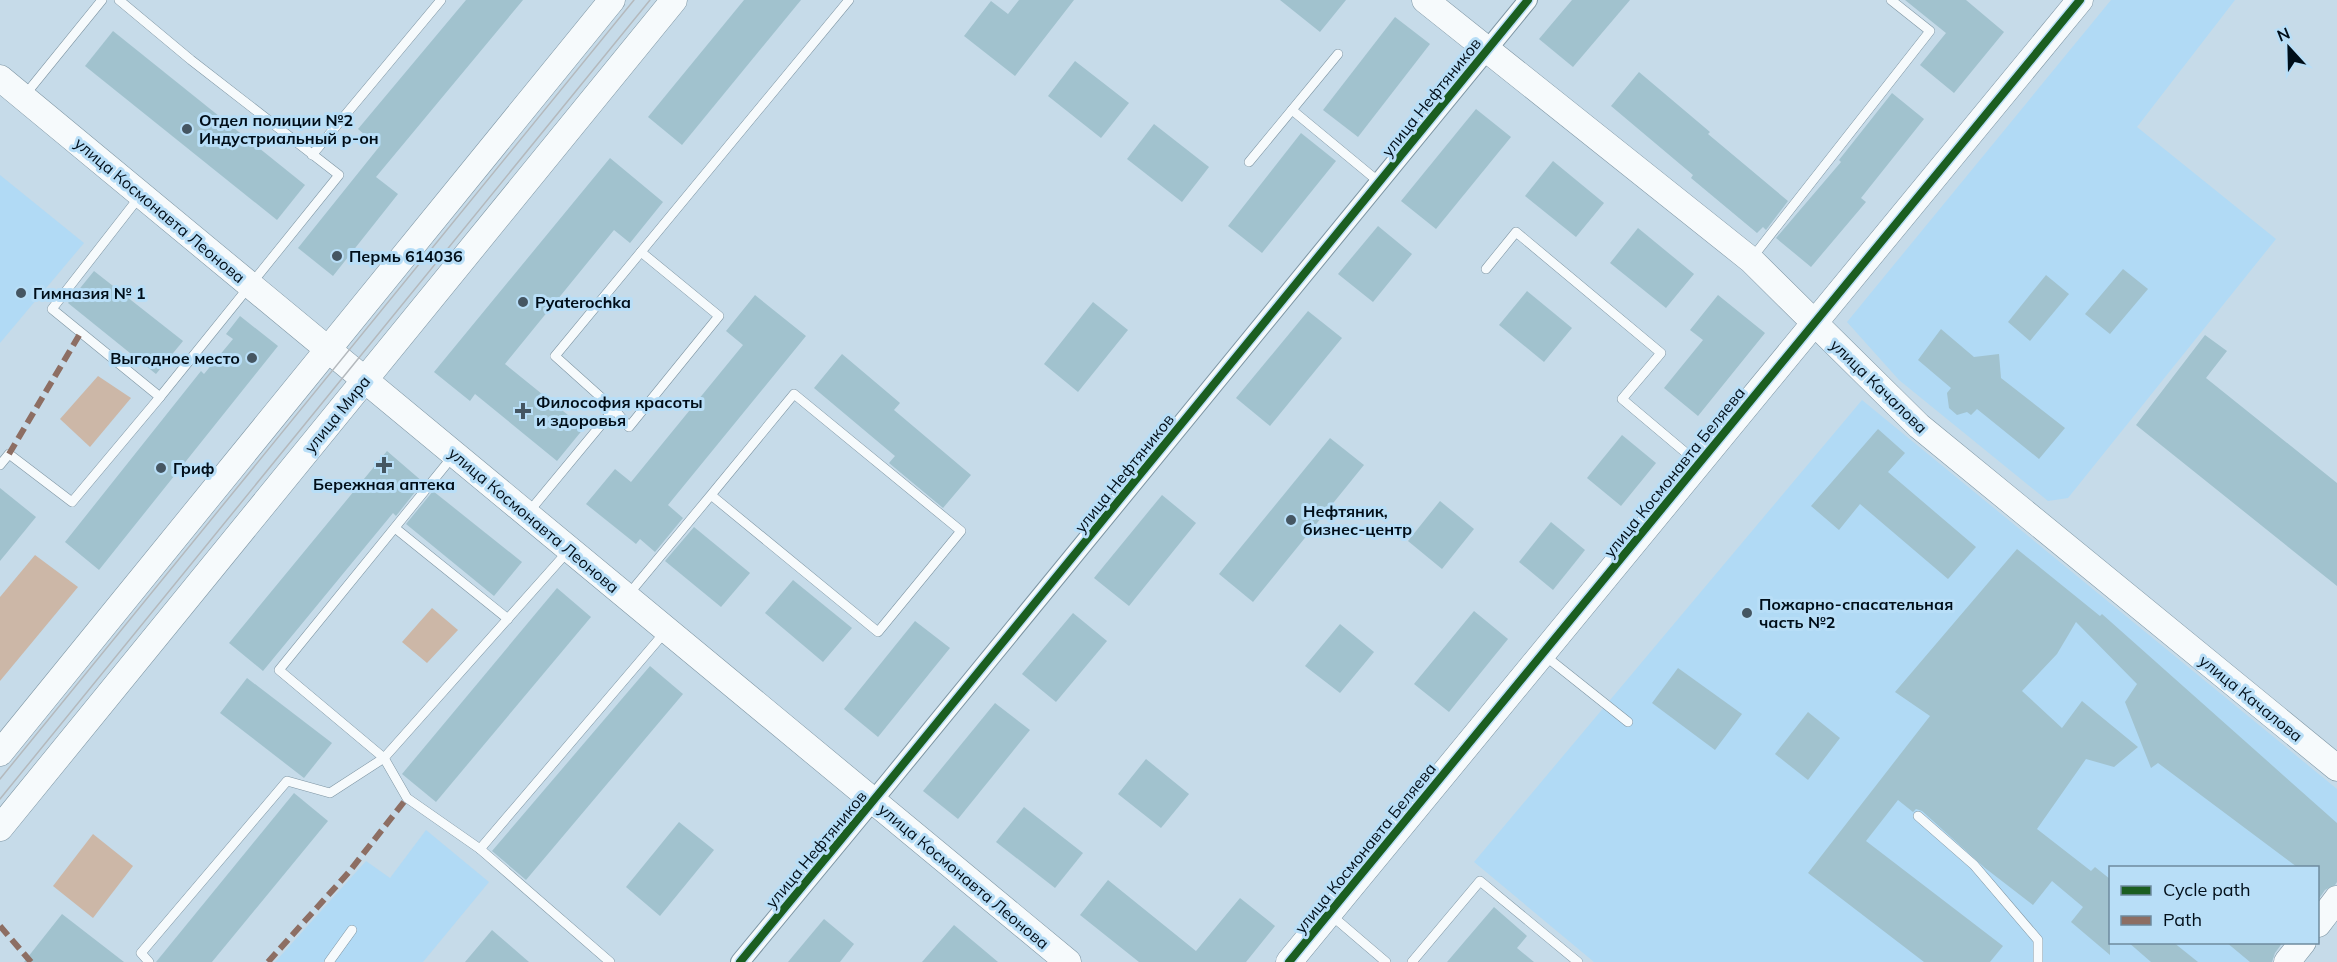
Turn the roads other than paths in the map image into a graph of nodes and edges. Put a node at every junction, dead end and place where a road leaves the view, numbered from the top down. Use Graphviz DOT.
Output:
graph roads {
  1 [pos="102,0"];
  2 [pos="119,0"];
  3 [pos="441,0"];
  4 [pos="674,0"];
  5 [pos="849,0"];
  6 [pos="1425,0"];
  7 [pos="1528,0"];
  8 [pos="1891,0"];
  9 [pos="2080,0"];
  10 [pos="606,2"];
  11 [pos="1488,49"];
  12 [pos="1338,54"];
  13 [pos="0,78"];
  14 [pos="23,97"];
  15 [pos="1292,110"];
  16 [pos="312,154"];
  17 [pos="1250,162"];
  18 [pos="1379,182"];
  19 [pos="141,194"];
  20 [pos="641,252"];
  21 [pos="1751,260"];
  22 [pos="1485,269"];
  23 [pos="250,284"];
  24 [pos="1815,322"];
  25 [pos="328,350"];
  26 [pos="365,380"];
  27 [pos="160,397"];
  28 [pos="614,409"];
  29 [pos="455,454"];
  30 [pos="1699,463"];
  31 [pos="0,465"];
  32 [pos="711,495"];
  33 [pos="527,514"];
  34 [pos="395,528"];
  35 [pos="570,549"];
  36 [pos="627,597"];
  37 [pos="508,619"];
  38 [pos="667,630"];
  39 [pos="1542,654"];
  40 [pos="1628,722"];
  41 [pos="0,753"];
  42 [pos="384,758"];
  43 [pos="2337,768"];
  44 [pos="874,801"];
  45 [pos="1918,816"];
  46 [pos="0,828"];
  47 [pos="480,849"];
  48 [pos="2337,899"];
  49 [pos="1329,913"];
  50 [pos="2319,923"];
  51 [pos="352,930"];
  52 [pos="2301,944"];
  53 [pos="605,960"];
  54 [pos="149,962"];
  55 [pos="329,962"];
  56 [pos="740,962"];
  57 [pos="1068,962"];
  58 [pos="1289,962"];
  59 [pos="1386,962"];
  60 [pos="1412,962"];
  61 [pos="1578,962"];
  62 [pos="2038,962"];
  63 [pos="2287,962"];
  1 -- 14 [label="lane"];
  2 -- 16 [label="lane"];
  3 -- 16 [label="lane"];
  4 -- 26 [label="main road, улица Мира"];
  5 -- 20 [label="lane"];
  6 -- 11 [label="main road, улица Качалова"];
  7 -- 11 [label="street, улица Нефтяников"];
  8 -- 21 [label="lane"];
  9 -- 24 [label="main road, улица Космонавта Беляева"];
  10 -- 25 [label="main road"];
  11 -- 18 [label="street, улица Нефтяников"];
  11 -- 21 [label="main road, улица Качалова"];
  12 -- 15 [label="lane"];
  13 -- 14 [label="main road, улица Космонавта Леонова"];
  14 -- 19 [label="main road, улица Космонавта Леонова"];
  15 -- 17 [label="lane"];
  15 -- 18 [label="lane"];
  16 -- 23 [label="lane"];
  18 -- 44 [label="street, улица Нефтяников"];
  19 -- 23 [label="main road, улица Космонавта Леонова"];
  19 -- 27 [label="lane"];
  20 -- 28 [label="lane"];
  20 -- 28 [label="lane"];
  21 -- 24 [label="main road, улица Качалова"];
  22 -- 30 [label="lane"];
  23 -- 25 [label="main road, улица Космонавта Леонова"];
  23 -- 27 [label="lane"];
  24 -- 30 [label="main road, улица Космонавта Беляева"];
  24 -- 43 [label="main road, улица Качалова"];
  25 -- 26 [label="main road, улица Космонавта Леонова"];
  25 -- 41 [label="main road"];
  26 -- 29 [label="main road, улица Космонавта Леонова"];
  26 -- 46 [label="main road, улица Мира"];
  27 -- 31 [label="lane"];
  28 -- 33 [label="lane"];
  29 -- 33 [label="main road, улица Космонавта Леонова"];
  29 -- 34 [label="lane"];
  30 -- 39 [label="main road, улица Космонавта Беляева"];
  32 -- 32 [label="lane"];
  32 -- 36 [label="lane"];
  33 -- 35 [label="main road, улица Космонавта Леонова"];
  34 -- 37 [label="lane"];
  34 -- 42 [label="lane"];
  35 -- 36 [label="main road, улица Космонавта Леонова"];
  35 -- 37 [label="lane"];
  36 -- 38 [label="main road, улица Космонавта Леонова"];
  37 -- 42 [label="lane"];
  38 -- 44 [label="main road, улица Космонавта Леонова"];
  38 -- 47 [label="lane"];
  39 -- 40 [label="lane"];
  39 -- 49 [label="main road, улица Космонавта Беляева"];
  42 -- 47 [label="lane"];
  42 -- 54 [label="lane"];
  44 -- 56 [label="street, улица Нефтяников"];
  44 -- 57 [label="main road, улица Космонавта Леонова"];
  45 -- 62 [label="lane"];
  47 -- 53 [label="lane"];
  48 -- 50 [label="main road"];
  49 -- 58 [label="main road, улица Космонавта Беляева"];
  49 -- 59 [label="lane"];
  51 -- 55 [label="lane"];
  52 -- 63 [label="main road"];
  60 -- 61 [label="lane"];
}
